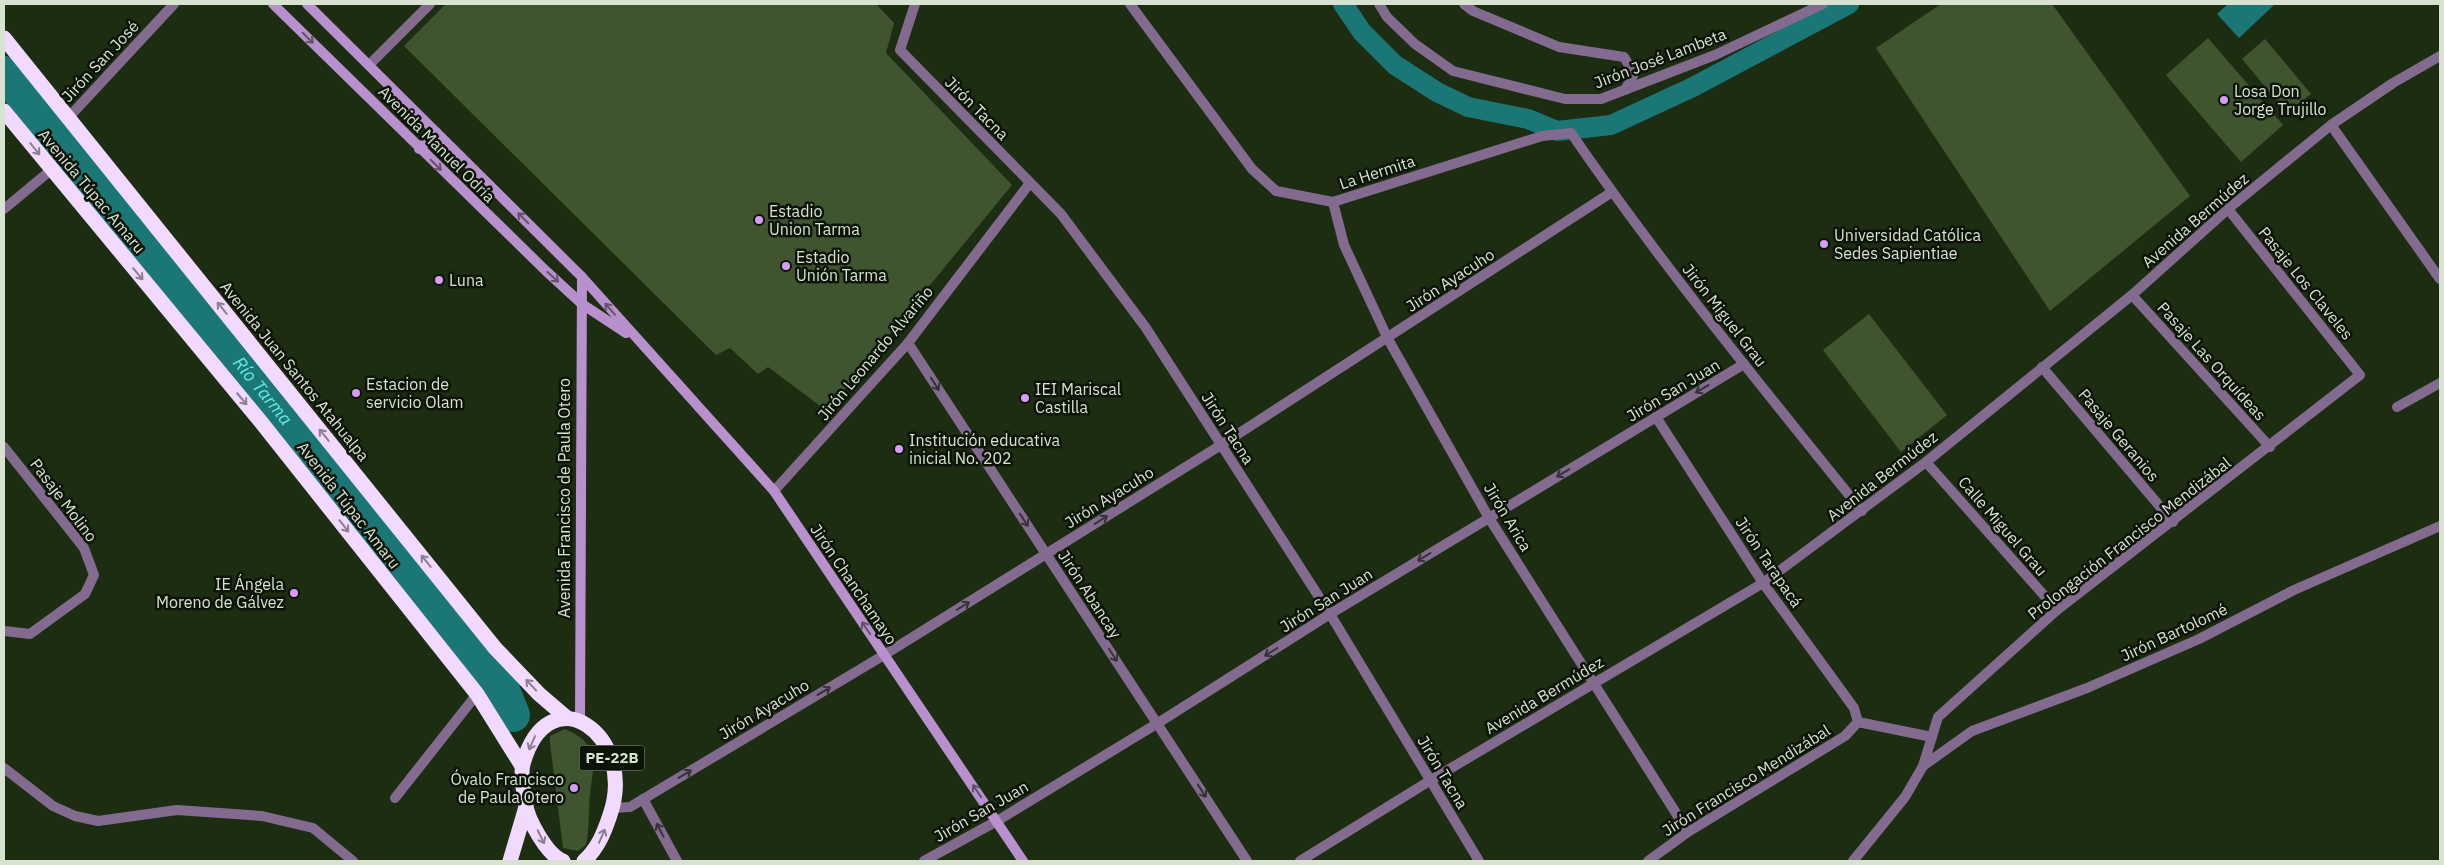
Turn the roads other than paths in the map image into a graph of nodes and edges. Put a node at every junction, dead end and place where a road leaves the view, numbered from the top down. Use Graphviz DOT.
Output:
graph roads {
  1 [pos="174,4"];
  2 [pos="273,4"];
  3 [pos="307,4"];
  4 [pos="430,4"];
  5 [pos="915,4"];
  6 [pos="1130,4"];
  7 [pos="1379,4"];
  8 [pos="1464,4"];
  9 [pos="1823,4"];
  10 [pos="4,38"];
  11 [pos="2440,56"];
  12 [pos="368,65"];
  13 [pos="1625,90"];
  14 [pos="4,111"];
  15 [pos="69,117"];
  16 [pos="2331,125"];
  17 [pos="436,132"];
  18 [pos="1571,133"];
  19 [pos="419,149"];
  20 [pos="51,170"];
  21 [pos="1030,183"];
  22 [pos="1612,192"];
  23 [pos="1333,202"];
  24 [pos="4,209"];
  25 [pos="2228,209"];
  26 [pos="2437,267"];
  27 [pos="582,277"];
  28 [pos="2440,279"];
  29 [pos="2132,295"];
  30 [pos="582,304"];
  31 [pos="1388,339"];
  32 [pos="638,341"];
  33 [pos="908,343"];
  34 [pos="1744,364"];
  35 [pos="2042,367"];
  36 [pos="2360,375"];
  37 [pos="2440,384"];
  38 [pos="2397,407"];
  39 [pos="1656,417"];
  40 [pos="1221,445"];
  41 [pos="4,447"];
  42 [pos="2270,447"];
  43 [pos="1926,462"];
  44 [pos="774,491"];
  45 [pos="1862,510"];
  46 [pos="1489,518"];
  47 [pos="2172,522"];
  48 [pos="2440,526"];
  49 [pos="1046,554"];
  50 [pos="1763,583"];
  51 [pos="2057,610"];
  52 [pos="1330,614"];
  53 [pos="4,631"];
  54 [pos="884,655"];
  55 [pos="1594,684"];
  56 [pos="477,694"];
  57 [pos="574,719"];
  58 [pos="1858,722"];
  59 [pos="1158,723"];
  60 [pos="1932,737"];
  61 [pos="522,766"];
  62 [pos="1923,766"];
  63 [pos="4,768"];
  64 [pos="1431,780"];
  65 [pos="395,798"];
  66 [pos="643,799"];
  67 [pos="526,807"];
  68 [pos="612,808"];
  69 [pos="996,821"];
  70 [pos="1688,832"];
  71 [pos="353,861"];
  72 [pos="510,861"];
  73 [pos="563,861"];
  74 [pos="584,861"];
  75 [pos="676,861"];
  76 [pos="924,861"];
  77 [pos="1023,861"];
  78 [pos="1247,861"];
  79 [pos="1300,861"];
  80 [pos="1479,861"];
  81 [pos="1648,861"];
  82 [pos="1853,861"];
  1 -- 15 [label="street, Jirón San José"];
  2 -- 19 [label="main road, Avenida Manuel Odría, one-way"];
  3 -- 12 [label="main road, Avenida Manuel Odría"];
  4 -- 12 [label="street"];
  5 -- 21 [label="street, Jirón Tacna"];
  6 -- 23 [label="street, La Hermita"];
  7 -- 13 [label="street, Jirón José Lambeta"];
  8 -- 13 [label="street"];
  9 -- 13 [label="street, Jirón José Lambeta"];
  10 -- 15 [label="highway, Avenida Juan Santos Atahualpa / PE-22B"];
  11 -- 16 [label="street, Avenida Bermúdez"];
  12 -- 17 [label="main road, Avenida Manuel Odría"];
  14 -- 20 [label="highway, Avenida Túpac Amaru, one-way"];
  57 -- 15 [label="highway, Avenida Juan Santos Atahualpa / PE-22B, one-way"];
  16 -- 25 [label="street, Avenida Bermúdez"];
  16 -- 26 [label="street"];
  17 -- 19 [label="main road"];
  27 -- 17 [label="main road, Avenida Manuel Odría, one-way"];
  18 -- 22 [label="street, Jirón Miguel Grau"];
  18 -- 23 [label="street, La Hermita"];
  19 -- 30 [label="main road, Avenida Manuel Odría, one-way"];
  20 -- 24 [label="street"];
  20 -- 56 [label="highway, Avenida Túpac Amaru, one-way"];
  21 -- 33 [label="street, Jirón Leonardo Alvariño"];
  21 -- 40 [label="street, Jirón Tacna"];
  22 -- 31 [label="street, Jirón Ayacuho"];
  22 -- 34 [label="street, Jirón Miguel Grau"];
  23 -- 31 [label="street, Jirón Arica"];
  25 -- 29 [label="street, Avenida Bermúdez"];
  25 -- 36 [label="street, Pasaje Los Claveles"];
  26 -- 28 [label="street"];
  27 -- 30 [label="main road, Avenida Francisco de Paula Otero"];
  32 -- 27 [label="main road, Jirón Chanchamayo, one-way"];
  29 -- 35 [label="street, Avenida Bermúdez"];
  29 -- 42 [label="street, Pasaje Las Orquídeas"];
  30 -- 32 [label="main road, Jirón Chanchamayo"];
  30 -- 57 [label="main road, Avenida Francisco de Paula Otero"];
  31 -- 40 [label="street, Jirón Ayacuho"];
  31 -- 46 [label="street, Jirón Arica"];
  32 -- 44 [label="main road, Jirón Chanchamayo"];
  33 -- 44 [label="street, Jirón Leonardo Alvariño"];
  33 -- 49 [label="street, Jirón Abancay, one-way"];
  34 -- 39 [label="street, Jirón San Juan, one-way"];
  34 -- 45 [label="street, Jirón Miguel Grau"];
  35 -- 43 [label="street, Avenida Bermúdez"];
  35 -- 47 [label="street, Pasaje Geranios"];
  36 -- 42 [label="street, Prolongación Francisco Mendizábal"];
  37 -- 38 [label="street"];
  39 -- 46 [label="street, Jirón San Juan, one-way"];
  39 -- 50 [label="street, Jirón Tarapacá"];
  49 -- 40 [label="street, Jirón Ayacuho, one-way"];
  40 -- 52 [label="street, Jirón Tacna"];
  41 -- 53 [label="street, Pasaje Molino"];
  42 -- 47 [label="street, Prolongación Francisco Mendizábal"];
  43 -- 45 [label="street, Avenida Bermúdez"];
  43 -- 51 [label="street, Calle Miguel Grau"];
  54 -- 44 [label="main road, Jirón Chanchamayo, one-way"];
  45 -- 50 [label="street, Avenida Bermúdez"];
  46 -- 52 [label="street, Jirón San Juan, one-way"];
  46 -- 55 [label="street, Jirón Arica"];
  47 -- 51 [label="street, Prolongación Francisco Mendizábal"];
  48 -- 62 [label="street, Jirón Bartolomé"];
  54 -- 49 [label="street, Jirón Ayacuho, one-way"];
  49 -- 59 [label="street, Jirón Abancay, one-way"];
  50 -- 55 [label="street, Avenida Bermúdez"];
  50 -- 58 [label="street, Jirón Tarapacá"];
  51 -- 60 [label="street, Prolongación Francisco Mendizábal"];
  52 -- 59 [label="street, Jirón San Juan, one-way"];
  52 -- 64 [label="street, Jirón Tacna"];
  66 -- 54 [label="street, Jirón Ayacuho, one-way"];
  69 -- 54 [label="main road, Jirón Chanchamayo, one-way"];
  55 -- 64 [label="street, Avenida Bermúdez"];
  55 -- 70 [label="street, Jirón Arica"];
  56 -- 61 [label="highway, Avenida Túpac Amaru"];
  56 -- 65 [label="street"];
  57 -- 61 [label="highway, one-way"];
  57 -- 68 [label="highway, PE-22B"];
  58 -- 60 [label="street"];
  58 -- 70 [label="street, Jirón Francisco Mendizábal"];
  59 -- 69 [label="street, Jirón San Juan"];
  59 -- 78 [label="street, Jirón Abancay, one-way"];
  60 -- 62 [label="street, Jirón Bartolomé"];
  61 -- 67 [label="highway"];
  62 -- 82 [label="street, Jirón Bartolomé"];
  63 -- 71 [label="street"];
  64 -- 79 [label="street, Avenida Bermúdez"];
  64 -- 80 [label="street, Jirón Tacna"];
  66 -- 68 [label="street, Jirón Ayacuho"];
  75 -- 66 [label="street, one-way"];
  67 -- 72 [label="highway"];
  67 -- 73 [label="highway, one-way"];
  74 -- 68 [label="highway, PE-22B, one-way"];
  69 -- 76 [label="street, Jirón San Juan"];
  69 -- 77 [label="main road, Jirón Chanchamayo"];
  70 -- 81 [label="street, Jirón Francisco Mendizábal"];
}
